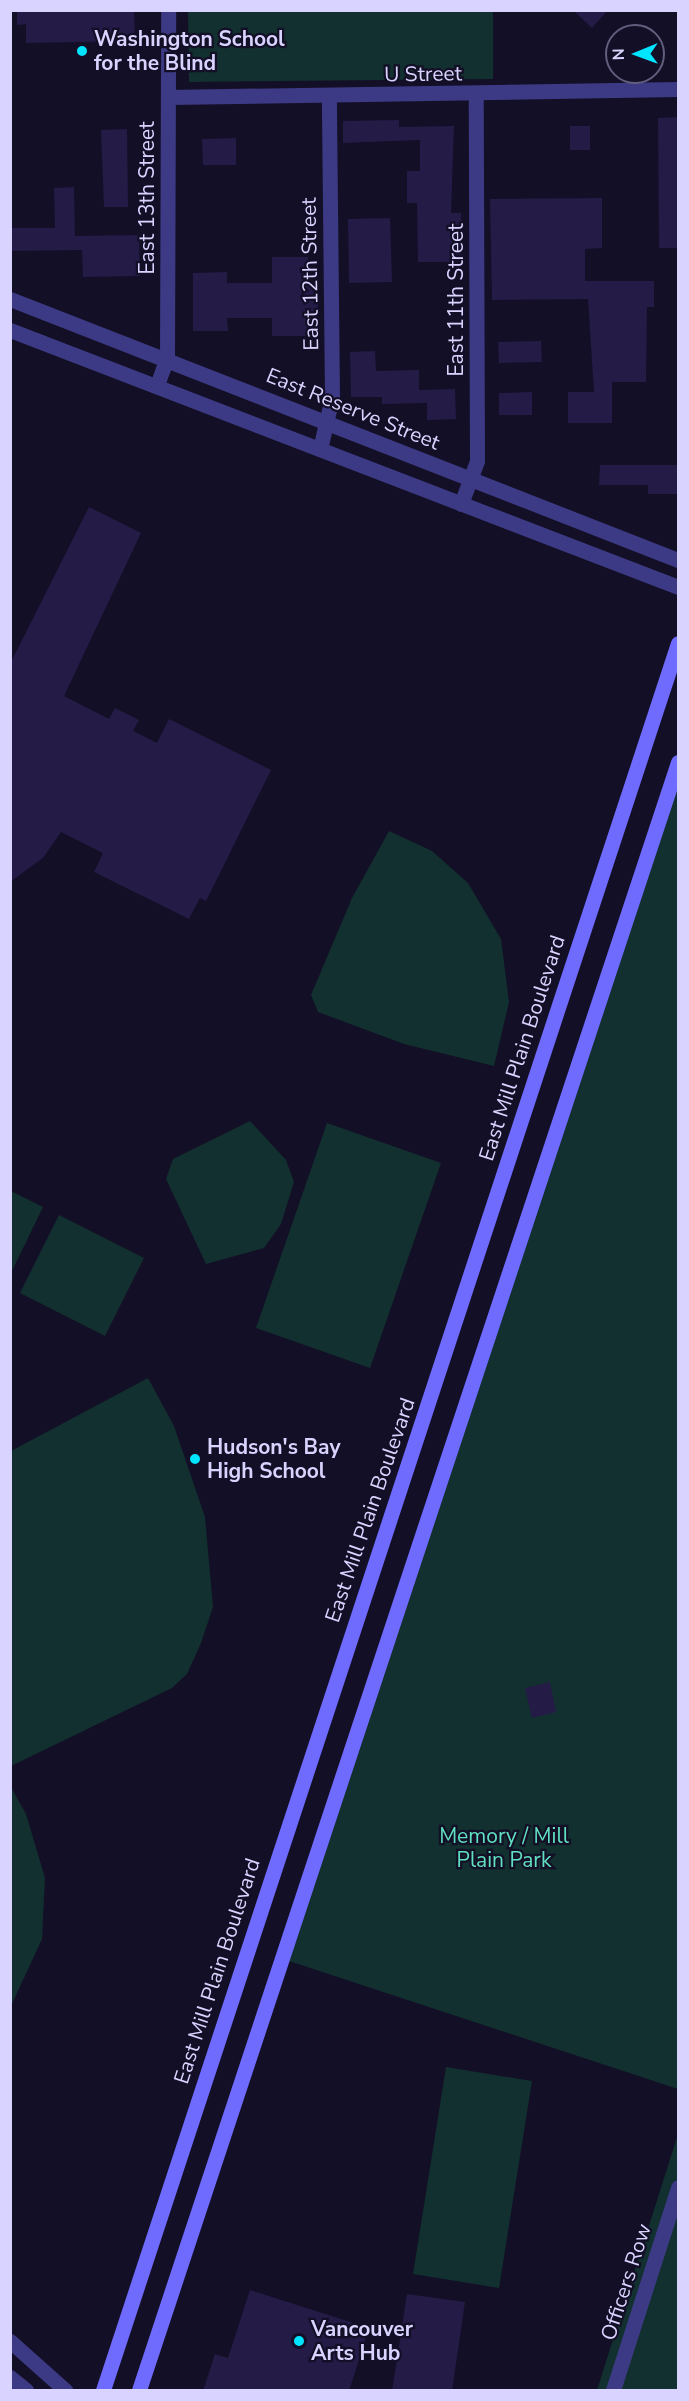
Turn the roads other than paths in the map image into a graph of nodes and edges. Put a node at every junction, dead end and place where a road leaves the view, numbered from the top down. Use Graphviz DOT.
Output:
graph roads {
  1 [pos="168,10"];
  2 [pos="678,89"];
  3 [pos="476,93"];
  4 [pos="329,96"];
  5 [pos="168,97"];
  6 [pos="10,299"];
  7 [pos="10,330"];
  8 [pos="167,358"];
  9 [pos="158,385"];
  10 [pos="329,423"];
  11 [pos="320,449"];
  12 [pos="470,479"];
  13 [pos="461,504"];
  14 [pos="678,560"];
  15 [pos="678,587"];
  16 [pos="678,643"];
  17 [pos="678,762"];
  18 [pos="678,2187"];
  19 [pos="10,2341"];
  20 [pos="10,2377"];
  21 [pos="26,2391"];
  22 [pos="65,2391"];
  23 [pos="103,2391"];
  24 [pos="139,2391"];
  25 [pos="613,2391"];
  1 -- 5 [label="street, East 13th Street"];
  2 -- 3 [label="street, U Street"];
  3 -- 4 [label="street, U Street"];
  3 -- 12 [label="street, East 11th Street"];
  4 -- 5 [label="street, U Street"];
  4 -- 10 [label="street, East 12th Street"];
  5 -- 8 [label="street, East 13th Street"];
  6 -- 8 [label="street, East Reserve Street"];
  7 -- 9 [label="street"];
  8 -- 9 [label="street, East 13th Street"];
  8 -- 10 [label="street, East Reserve Street"];
  9 -- 11 [label="street"];
  10 -- 11 [label="street, East 12th Street"];
  10 -- 12 [label="street, East Reserve Street"];
  11 -- 13 [label="street"];
  12 -- 13 [label="street, East 11th Street"];
  12 -- 14 [label="street, East Reserve Street"];
  13 -- 15 [label="street"];
  16 -- 23 [label="main road, East Mill Plain Boulevard"];
  17 -- 24 [label="main road"];
  18 -- 25 [label="street, Officers Row"];
  19 -- 22 [label="street"];
  20 -- 21 [label="street"];
}
